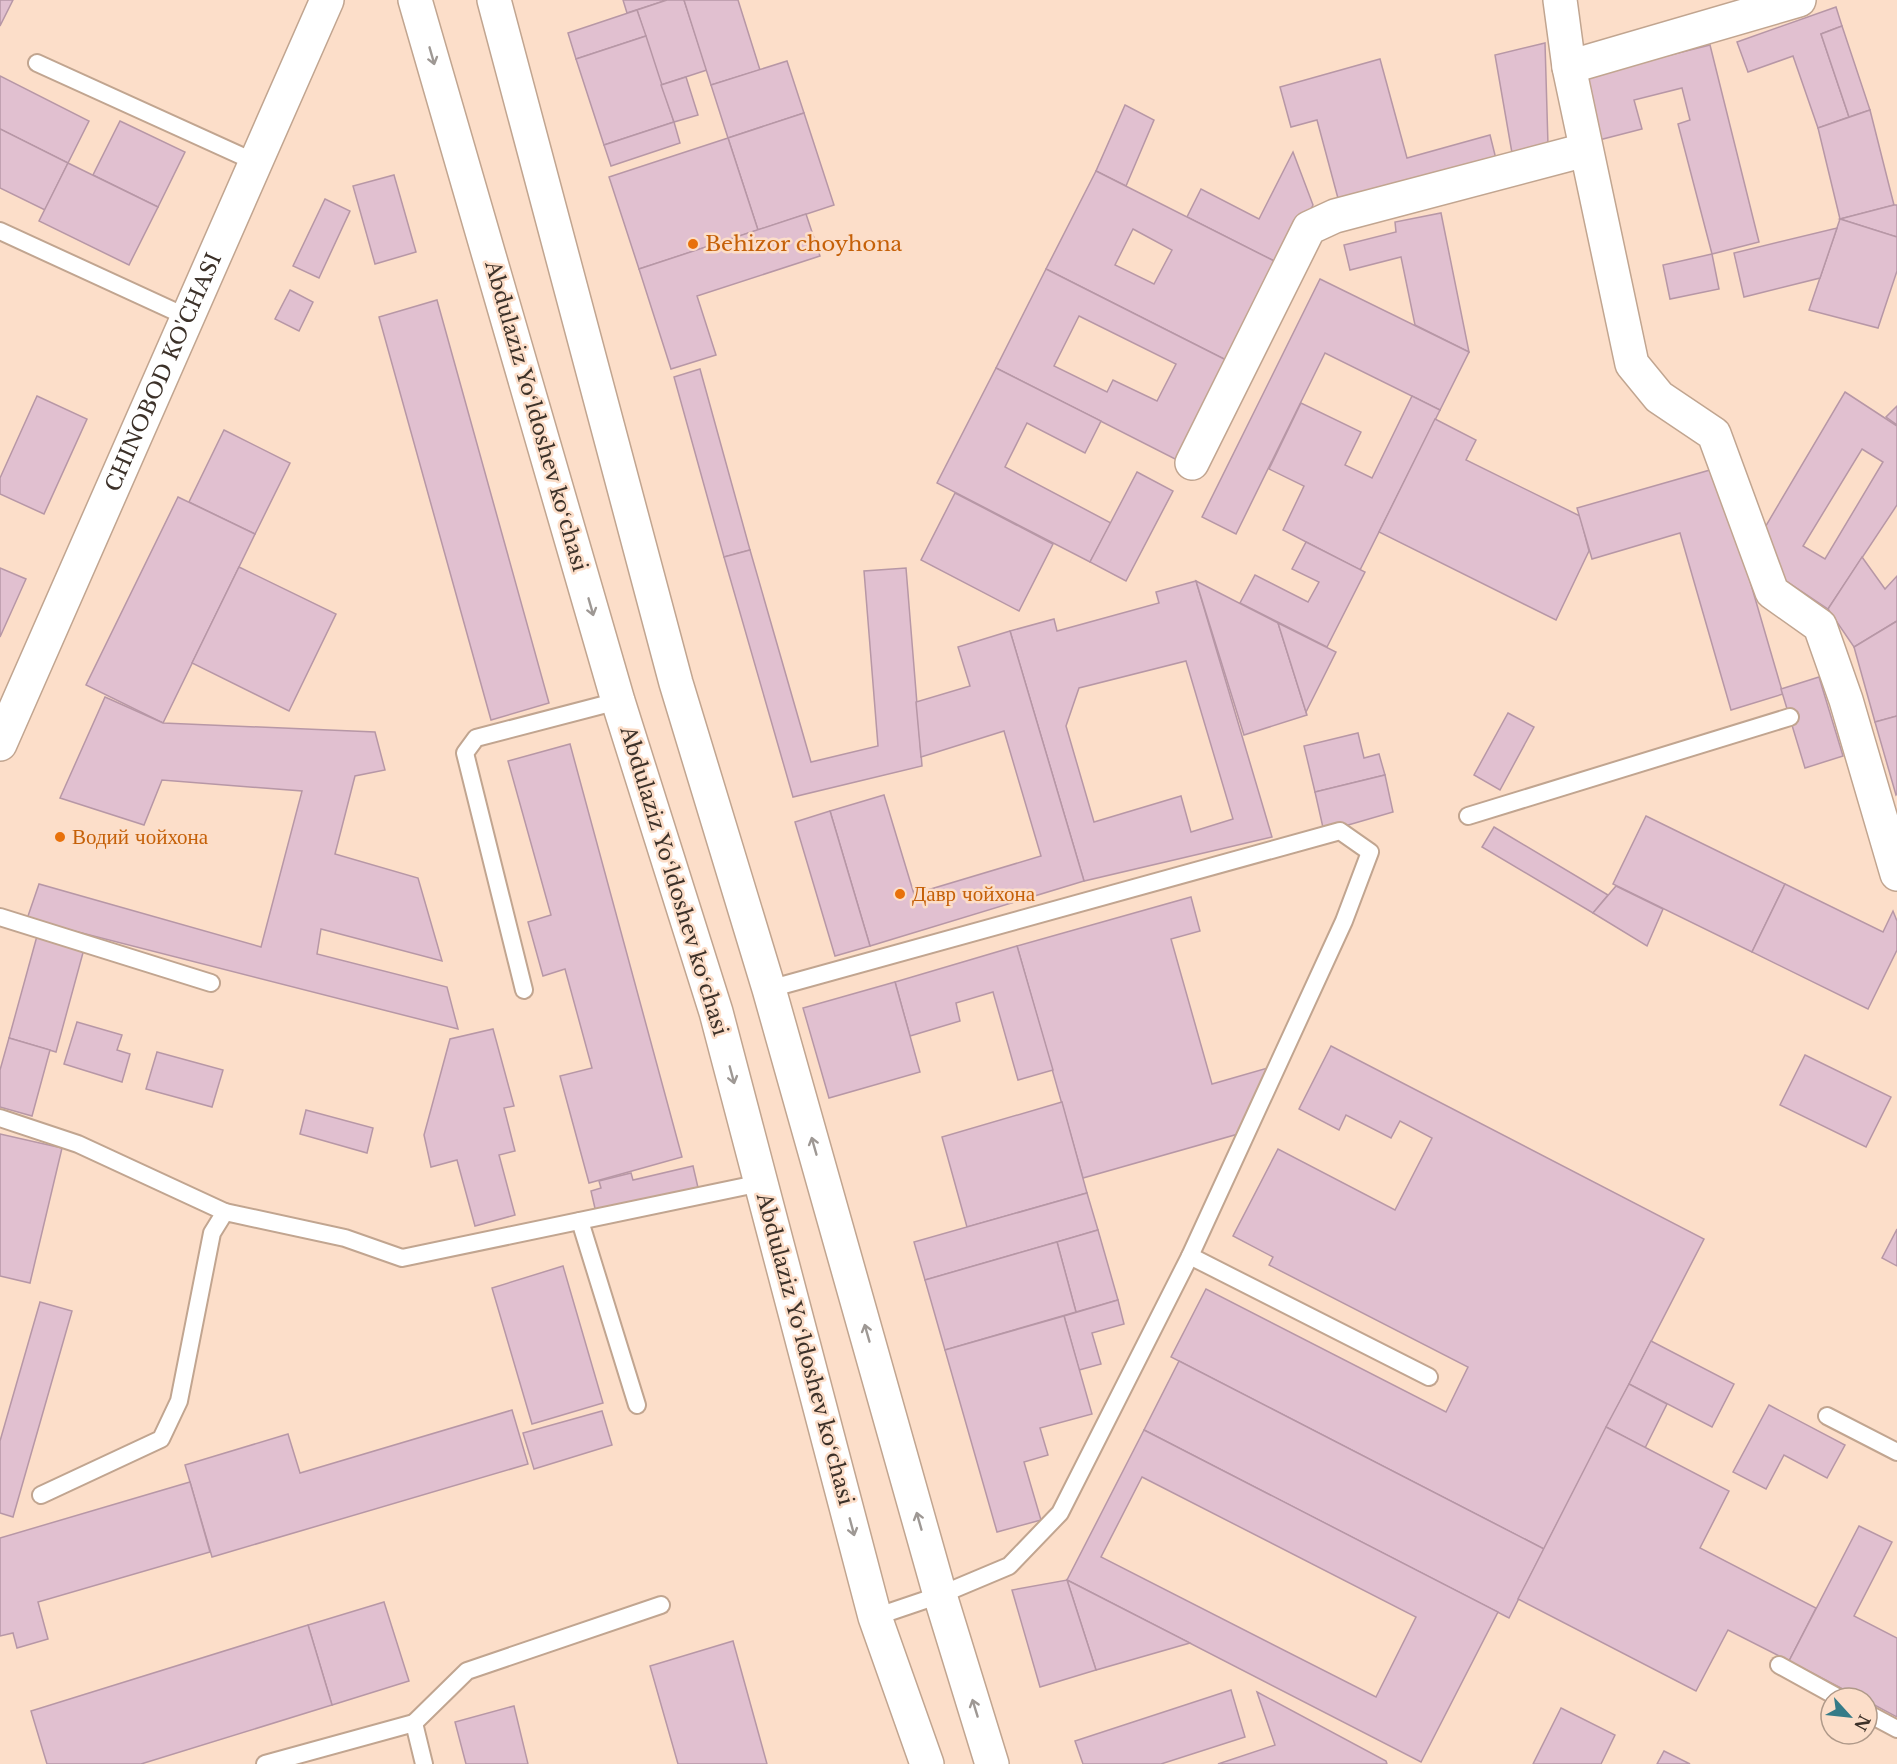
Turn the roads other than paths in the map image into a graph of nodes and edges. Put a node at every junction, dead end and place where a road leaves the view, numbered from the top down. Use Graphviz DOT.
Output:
graph roads {
  1 [pos="327,0"];
  2 [pos="415,0"];
  3 [pos="494,0"];
  4 [pos="1560,0"];
  5 [pos="1799,0"];
  6 [pos="37,63"];
  7 [pos="1569,67"];
  8 [pos="1585,150"];
  9 [pos="255,162"];
  10 [pos="0,231"];
  11 [pos="187,317"];
  12 [pos="1192,463"];
  13 [pos="618,701"];
  14 [pos="1790,717"];
  15 [pos="1,736"];
  16 [pos="1468,816"];
  17 [pos="1897,874"];
  18 [pos="0,918"];
  19 [pos="211,983"];
  20 [pos="769,988"];
  21 [pos="524,990"];
  22 [pos="0,1118"];
  23 [pos="761,1183"];
  24 [pos="225,1212"];
  25 [pos="580,1221"];
  26 [pos="1190,1256"];
  27 [pos="1429,1377"];
  28 [pos="637,1405"];
  29 [pos="1827,1416"];
  30 [pos="1897,1452"];
  31 [pos="41,1495"];
  32 [pos="940,1595"];
  33 [pos="661,1605"];
  34 [pos="875,1617"];
  35 [pos="1779,1665"];
  36 [pos="1819,1687"];
  37 [pos="1879,1719"];
  38 [pos="414,1723"];
  39 [pos="1897,1729"];
  40 [pos="266,1764"];
  41 [pos="424,1764"];
  42 [pos="927,1764"];
  43 [pos="992,1764"];
  1 -- 9 [label="main road, CHINOBOD KO'CHASI"];
  2 -- 13 [label="main road, Abdulaziz Yoʻldoshev koʻchasi, one-way"];
  3 -- 20 [label="main road"];
  4 -- 7 [label="main road"];
  5 -- 7 [label="main road"];
  6 -- 9 [label="lane"];
  7 -- 8 [label="main road"];
  8 -- 12 [label="main road"];
  8 -- 17 [label="main road"];
  9 -- 11 [label="main road, CHINOBOD KO'CHASI"];
  10 -- 11 [label="lane"];
  11 -- 15 [label="main road, CHINOBOD KO'CHASI"];
  13 -- 21 [label="lane"];
  13 -- 23 [label="main road, Abdulaziz Yoʻldoshev koʻchasi, one-way"];
  14 -- 16 [label="lane"];
  18 -- 19 [label="lane"];
  20 -- 26 [label="lane"];
  32 -- 20 [label="main road, one-way"];
  22 -- 24 [label="lane"];
  23 -- 25 [label="lane"];
  23 -- 34 [label="main road, Abdulaziz Yoʻldoshev koʻchasi, one-way"];
  24 -- 25 [label="lane"];
  24 -- 31 [label="lane"];
  25 -- 28 [label="lane"];
  26 -- 27 [label="lane"];
  26 -- 32 [label="lane"];
  29 -- 30 [label="lane"];
  32 -- 34 [label="lane"];
  43 -- 32 [label="main road, one-way"];
  33 -- 38 [label="lane"];
  34 -- 42 [label="main road, Abdulaziz Yoʻldoshev koʻchasi"];
  35 -- 36 [label="lane"];
  37 -- 39 [label="lane"];
  38 -- 40 [label="lane"];
  38 -- 41 [label="lane"];
}
